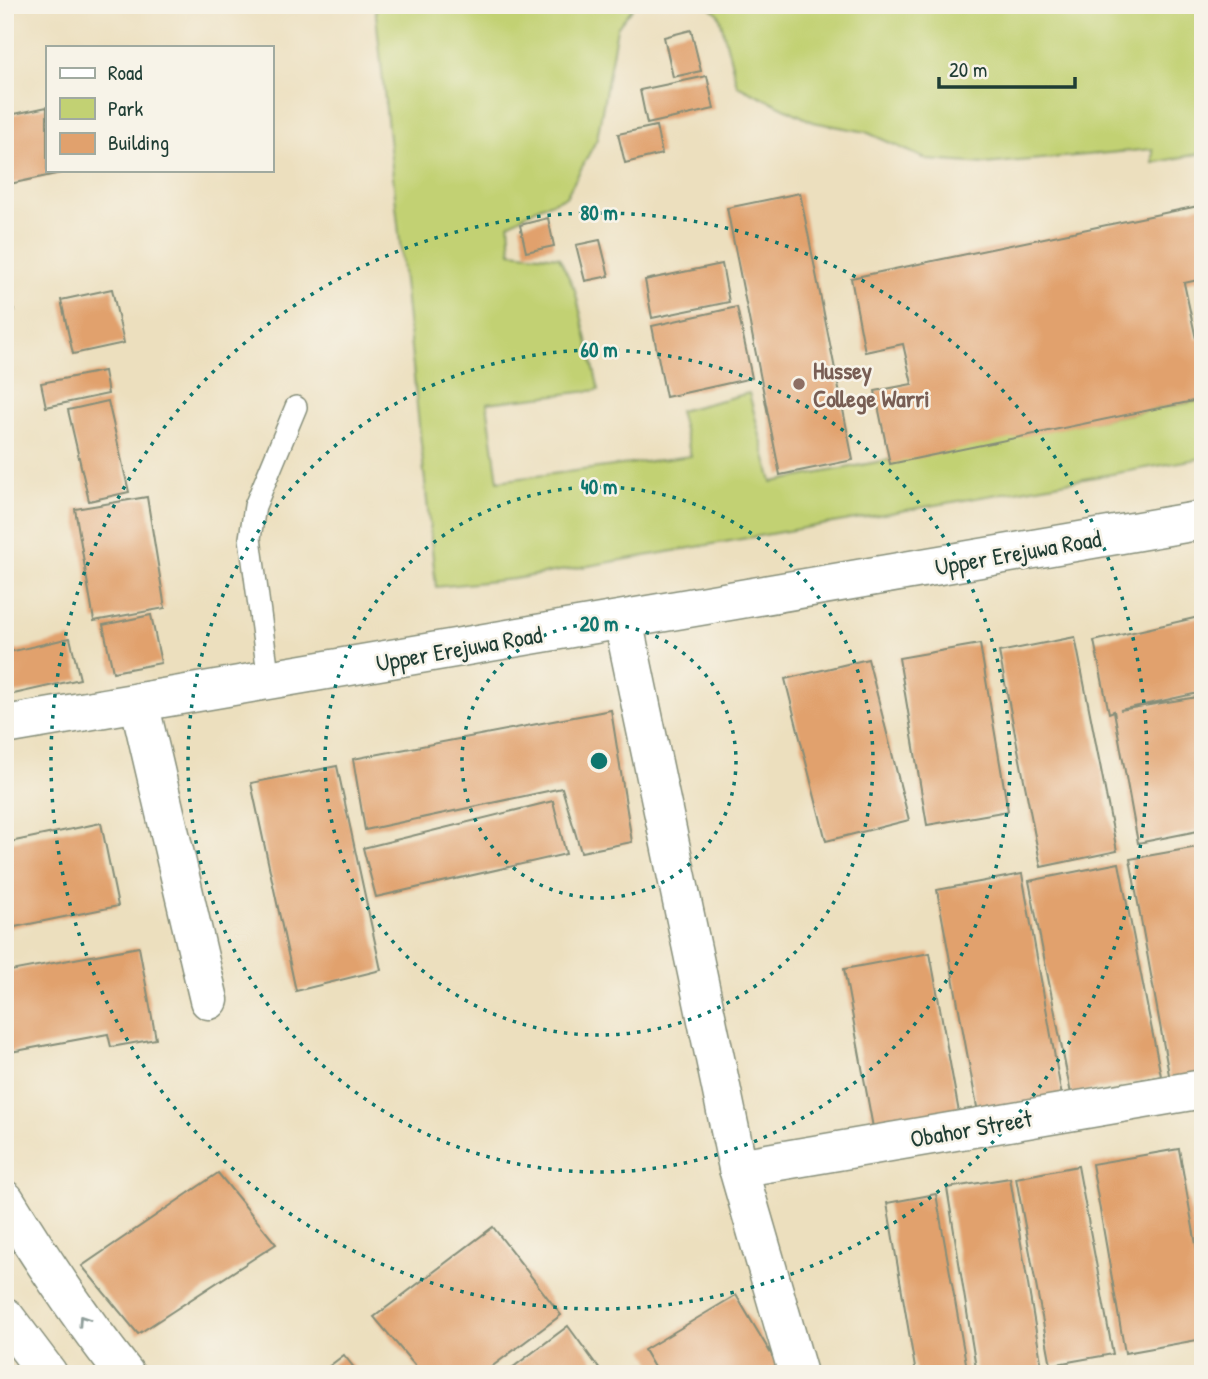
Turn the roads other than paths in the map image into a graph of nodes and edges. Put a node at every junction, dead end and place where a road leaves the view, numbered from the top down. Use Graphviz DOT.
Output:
graph roads {
  1 [pos="296,407"];
  2 [pos="1203,520"];
  3 [pos="623,620"];
  4 [pos="269,681"];
  5 [pos="139,702"];
  6 [pos="5,725"];
  7 [pos="209,1000"];
  8 [pos="1203,1089"];
  9 [pos="738,1168"];
  10 [pos="5,1200"];
  11 [pos="5,1317"];
  12 [pos="48,1374"];
  13 [pos="125,1374"];
  14 [pos="798,1374"];
  1 -- 4 [label="lane"];
  2 -- 3 [label="street, Upper Erejuwa Road"];
  3 -- 4 [label="street, Upper Erejuwa Road"];
  3 -- 9 [label="street"];
  4 -- 5 [label="street, Upper Erejuwa Road"];
  5 -- 6 [label="street, Upper Erejuwa Road"];
  5 -- 7 [label="street"];
  8 -- 9 [label="street, Obahor Street"];
  9 -- 14 [label="street"];
  13 -- 10 [label="street, one-way"];
  11 -- 12 [label="street"];
}
